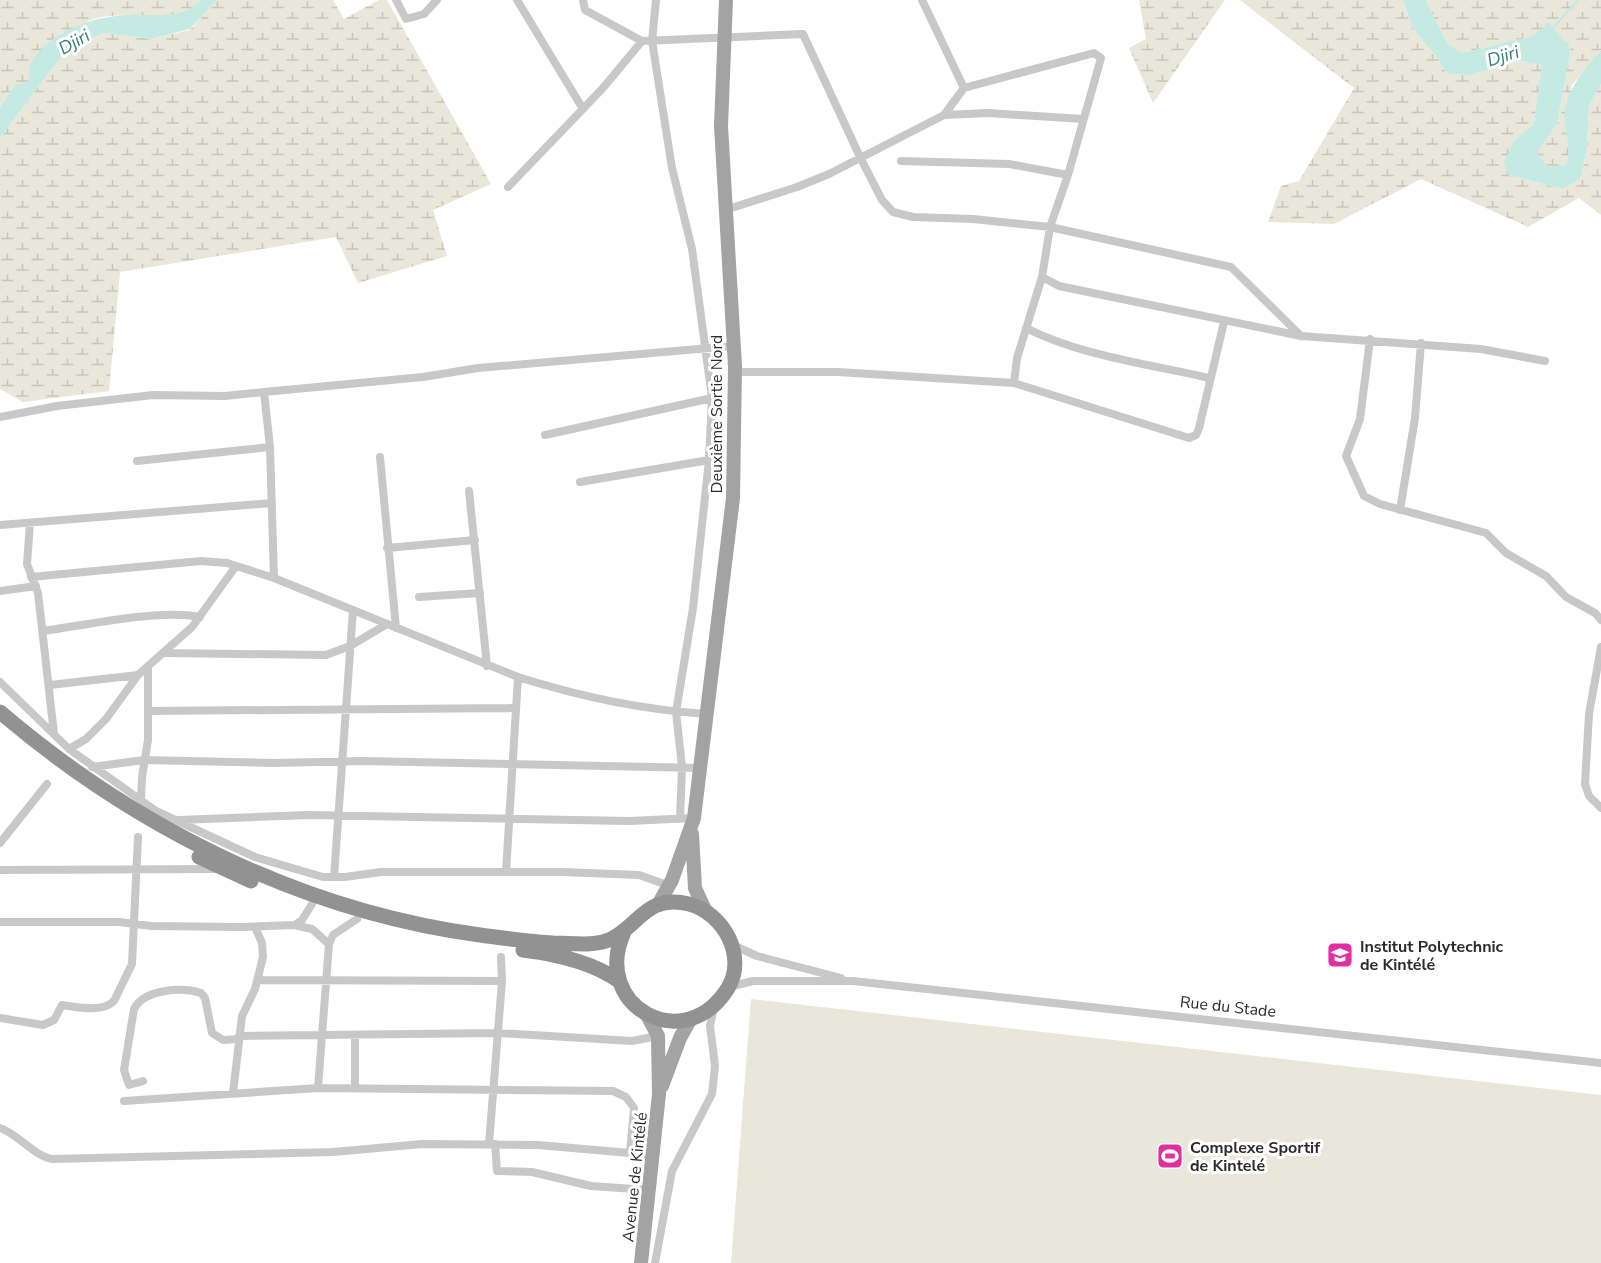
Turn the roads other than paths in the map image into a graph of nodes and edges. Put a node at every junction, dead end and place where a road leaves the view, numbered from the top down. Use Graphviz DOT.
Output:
graph roads {
  1 [pos="396,0"];
  2 [pos="437,0"];
  3 [pos="517,0"];
  4 [pos="583,0"];
  5 [pos="656,0"];
  6 [pos="726,0"];
  7 [pos="922,0"];
  8 [pos="723,39"];
  9 [pos="647,41"];
  10 [pos="964,88"];
  11 [pos="583,109"];
  12 [pos="944,115"];
  13 [pos="1083,119"];
  14 [pos="860,157"];
  15 [pos="901,161"];
  16 [pos="1068,175"];
  17 [pos="508,187"];
  18 [pos="725,210"];
  19 [pos="1050,227"];
  20 [pos="1042,278"];
  21 [pos="1224,322"];
  22 [pos="1026,328"];
  23 [pos="1301,336"];
  24 [pos="1370,339"];
  25 [pos="1421,343"];
  26 [pos="734,346"];
  27 [pos="707,350"];
  28 [pos="1545,362"];
  29 [pos="735,372"];
  30 [pos="1209,378"];
  31 [pos="1014,383"];
  32 [pos="264,392"];
  33 [pos="712,398"];
  34 [pos="0,417"];
  35 [pos="545,435"];
  36 [pos="270,447"];
  37 [pos="380,457"];
  38 [pos="709,460"];
  39 [pos="137,461"];
  40 [pos="580,482"];
  41 [pos="469,491"];
  42 [pos="272,503"];
  43 [pos="1400,510"];
  44 [pos="30,523"];
  45 [pos="0,525"];
  46 [pos="475,540"];
  47 [pos="387,548"];
  48 [pos="236,566"];
  49 [pos="274,578"];
  50 [pos="33,581"];
  51 [pos="0,591"];
  52 [pos="480,593"];
  53 [pos="419,597"];
  54 [pos="353,610"];
  55 [pos="200,617"];
  56 [pos="1601,620"];
  57 [pos="391,626"];
  58 [pos="43,631"];
  59 [pos="350,646"];
  60 [pos="1601,647"];
  61 [pos="165,653"];
  62 [pos="1598,664"];
  63 [pos="487,666"];
  64 [pos="147,668"];
  65 [pos="138,675"];
  66 [pos="518,677"];
  67 [pos="0,682"];
  68 [pos="50,685"];
  69 [pos="1601,686"];
  70 [pos="516,708"];
  71 [pos="148,711"];
  72 [pos="344,711"];
  73 [pos="0,712"];
  74 [pos="676,712"];
  75 [pos="706,714"];
  76 [pos="0,725"];
  77 [pos="54,734"];
  78 [pos="69,749"];
  79 [pos="144,760"];
  80 [pos="341,761"];
  81 [pos="513,763"];
  82 [pos="92,767"];
  83 [pos="682,767"];
  84 [pos="701,768"];
  85 [pos="47,784"];
  86 [pos="141,801"];
  87 [pos="1601,808"];
  88 [pos="338,816"];
  89 [pos="510,818"];
  90 [pos="680,819"];
  91 [pos="176,821"];
  92 [pos="693,822"];
  93 [pos="138,837"];
  94 [pos="0,843"];
  95 [pos="223,869"];
  96 [pos="0,870"];
  97 [pos="136,870"];
  98 [pos="506,872"];
  99 [pos="334,877"];
  100 [pos="670,886"];
  101 [pos="312,904"];
  102 [pos="658,905"];
  103 [pos="705,910"];
  104 [pos="357,919"];
  105 [pos="0,922"];
  106 [pos="134,923"];
  107 [pos="294,925"];
  108 [pos="255,927"];
  109 [pos="624,932"];
  110 [pos="329,944"];
  111 [pos="732,945"];
  112 [pos="501,957"];
  113 [pos="258,980"];
  114 [pos="502,981"];
  115 [pos="619,981"];
  116 [pos="853,981"];
  117 [pos="327,982"];
  118 [pos="729,987"];
  119 [pos="714,1007"];
  120 [pos="648,1016"];
  121 [pos="0,1018"];
  122 [pos="690,1020"];
  123 [pos="498,1033"];
  124 [pos="322,1035"];
  125 [pos="355,1035"];
  126 [pos="658,1036"];
  127 [pos="239,1038"];
  128 [pos="1601,1063"];
  129 [pos="143,1081"];
  130 [pos="318,1088"];
  131 [pos="355,1089"];
  132 [pos="492,1089"];
  133 [pos="232,1092"];
  134 [pos="659,1094"];
  135 [pos="124,1101"];
  136 [pos="0,1128"];
  137 [pos="492,1144"];
  138 [pos="630,1152"];
  139 [pos="653,1155"];
  140 [pos="649,1190"];
  141 [pos="641,1263"];
  142 [pos="655,1263"];
  1 -- 2 [label="street"];
  3 -- 11 [label="street"];
  4 -- 9 [label="street"];
  5 -- 9 [label="street"];
  6 -- 8 [label="main road, Deuxième Sortie Nord"];
  7 -- 10 [label="street"];
  8 -- 9 [label="street"];
  8 -- 14 [label="street"];
  8 -- 18 [label="main road, Deuxième Sortie Nord"];
  9 -- 11 [label="street"];
  9 -- 27 [label="street"];
  10 -- 12 [label="street"];
  10 -- 13 [label="street"];
  11 -- 17 [label="street"];
  12 -- 13 [label="street"];
  12 -- 14 [label="street"];
  13 -- 16 [label="street"];
  14 -- 18 [label="street"];
  14 -- 19 [label="street"];
  15 -- 16 [label="street"];
  16 -- 19 [label="street"];
  18 -- 26 [label="main road, Deuxième Sortie Nord"];
  19 -- 20 [label="street"];
  19 -- 23 [label="street"];
  20 -- 21 [label="street"];
  20 -- 22 [label="street"];
  21 -- 23 [label="street"];
  21 -- 30 [label="street"];
  22 -- 30 [label="street"];
  22 -- 31 [label="street"];
  23 -- 24 [label="street"];
  24 -- 25 [label="street"];
  24 -- 43 [label="street"];
  25 -- 28 [label="street"];
  25 -- 43 [label="street"];
  26 -- 27 [label="street"];
  26 -- 29 [label="main road, Deuxième Sortie Nord"];
  27 -- 32 [label="street"];
  27 -- 33 [label="street"];
  29 -- 31 [label="street"];
  29 -- 75 [label="main road, Deuxième Sortie Nord"];
  30 -- 31 [label="street"];
  32 -- 34 [label="street"];
  32 -- 36 [label="street"];
  33 -- 35 [label="street"];
  33 -- 38 [label="street"];
  36 -- 39 [label="street"];
  36 -- 42 [label="street"];
  37 -- 47 [label="street"];
  38 -- 40 [label="street"];
  38 -- 74 [label="street"];
  41 -- 46 [label="street"];
  42 -- 44 [label="street"];
  42 -- 49 [label="street"];
  43 -- 56 [label="street"];
  44 -- 45 [label="street"];
  44 -- 50 [label="street"];
  46 -- 47 [label="street"];
  46 -- 52 [label="street"];
  47 -- 57 [label="street"];
  48 -- 49 [label="street"];
  48 -- 50 [label="street"];
  48 -- 55 [label="street"];
  49 -- 54 [label="street"];
  50 -- 51 [label="street"];
  50 -- 58 [label="street"];
  52 -- 53 [label="street"];
  52 -- 63 [label="street"];
  54 -- 57 [label="street"];
  54 -- 59 [label="street"];
  55 -- 58 [label="street"];
  55 -- 61 [label="street"];
  57 -- 59 [label="street"];
  57 -- 63 [label="street"];
  58 -- 68 [label="street"];
  59 -- 61 [label="street"];
  59 -- 72 [label="street"];
  60 -- 62 [label="street"];
  61 -- 64 [label="street"];
  62 -- 69 [label="street"];
  62 -- 87 [label="street"];
  63 -- 66 [label="street"];
  64 -- 65 [label="street"];
  64 -- 71 [label="street"];
  65 -- 68 [label="street"];
  65 -- 78 [label="street"];
  66 -- 70 [label="street"];
  66 -- 74 [label="street"];
  67 -- 77 [label="street"];
  68 -- 77 [label="street"];
  70 -- 72 [label="street"];
  70 -- 81 [label="street"];
  71 -- 72 [label="street"];
  71 -- 79 [label="street"];
  72 -- 80 [label="street"];
  73 -- 109 [label="highway"];
  74 -- 75 [label="street"];
  74 -- 83 [label="street"];
  75 -- 84 [label="main road, Deuxième Sortie Nord"];
  76 -- 95 [label="highway"];
  77 -- 78 [label="street"];
  78 -- 82 [label="street"];
  79 -- 80 [label="street"];
  79 -- 82 [label="street"];
  79 -- 86 [label="street"];
  80 -- 81 [label="street"];
  80 -- 88 [label="street"];
  81 -- 83 [label="street"];
  81 -- 89 [label="street"];
  82 -- 86 [label="street"];
  83 -- 84 [label="street"];
  83 -- 90 [label="street"];
  84 -- 92 [label="main road, Deuxième Sortie Nord"];
  85 -- 94 [label="street"];
  86 -- 91 [label="street"];
  88 -- 89 [label="street"];
  88 -- 91 [label="street"];
  88 -- 99 [label="street"];
  89 -- 90 [label="street"];
  89 -- 98 [label="street"];
  90 -- 92 [label="street"];
  91 -- 99 [label="street"];
  92 -- 100 [label="main road, Deuxième Sortie Nord"];
  92 -- 103 [label="main road, Deuxième Sortie Nord"];
  93 -- 97 [label="street"];
  95 -- 97 [label="street"];
  95 -- 101 [label="highway"];
  96 -- 97 [label="street"];
  97 -- 106 [label="street"];
  98 -- 99 [label="street"];
  98 -- 100 [label="street"];
  100 -- 102 [label="main road, Deuxième Sortie Nord"];
  101 -- 104 [label="highway"];
  101 -- 107 [label="street"];
  102 -- 103 [label="highway"];
  102 -- 109 [label="highway"];
  103 -- 111 [label="highway"];
  104 -- 110 [label="street"];
  104 -- 115 [label="highway"];
  105 -- 106 [label="street"];
  106 -- 108 [label="street"];
  106 -- 121 [label="street"];
  107 -- 108 [label="street"];
  107 -- 110 [label="street"];
  108 -- 113 [label="street"];
  109 -- 115 [label="highway"];
  110 -- 117 [label="street"];
  111 -- 116 [label="street, Rue du Stade"];
  111 -- 118 [label="highway"];
  112 -- 114 [label="street"];
  113 -- 117 [label="street"];
  113 -- 127 [label="street"];
  114 -- 117 [label="street"];
  114 -- 123 [label="street"];
  115 -- 120 [label="highway"];
  116 -- 118 [label="street, Rue du Stade"];
  116 -- 128 [label="street, Rue du Stade"];
  117 -- 124 [label="street"];
  118 -- 119 [label="highway"];
  119 -- 122 [label="highway"];
  119 -- 142 [label="street"];
  120 -- 122 [label="highway"];
  120 -- 126 [label="main road, Avenue de Kintélé"];
  122 -- 134 [label="main road, Avenue de Kintélé"];
  123 -- 125 [label="street"];
  123 -- 126 [label="street"];
  123 -- 132 [label="street"];
  124 -- 125 [label="street"];
  124 -- 127 [label="street"];
  124 -- 130 [label="street"];
  125 -- 131 [label="street"];
  126 -- 134 [label="main road, Avenue de Kintélé"];
  127 -- 129 [label="street"];
  127 -- 133 [label="street"];
  130 -- 131 [label="street"];
  130 -- 133 [label="street"];
  131 -- 132 [label="street"];
  132 -- 137 [label="street"];
  132 -- 138 [label="street"];
  133 -- 135 [label="street"];
  134 -- 139 [label="main road, Avenue de Kintélé"];
  136 -- 137 [label="street"];
  137 -- 138 [label="street"];
  137 -- 140 [label="street"];
  138 -- 139 [label="street"];
  139 -- 140 [label="main road, Avenue de Kintélé"];
  140 -- 141 [label="main road, Avenue de Kintélé"];
}
